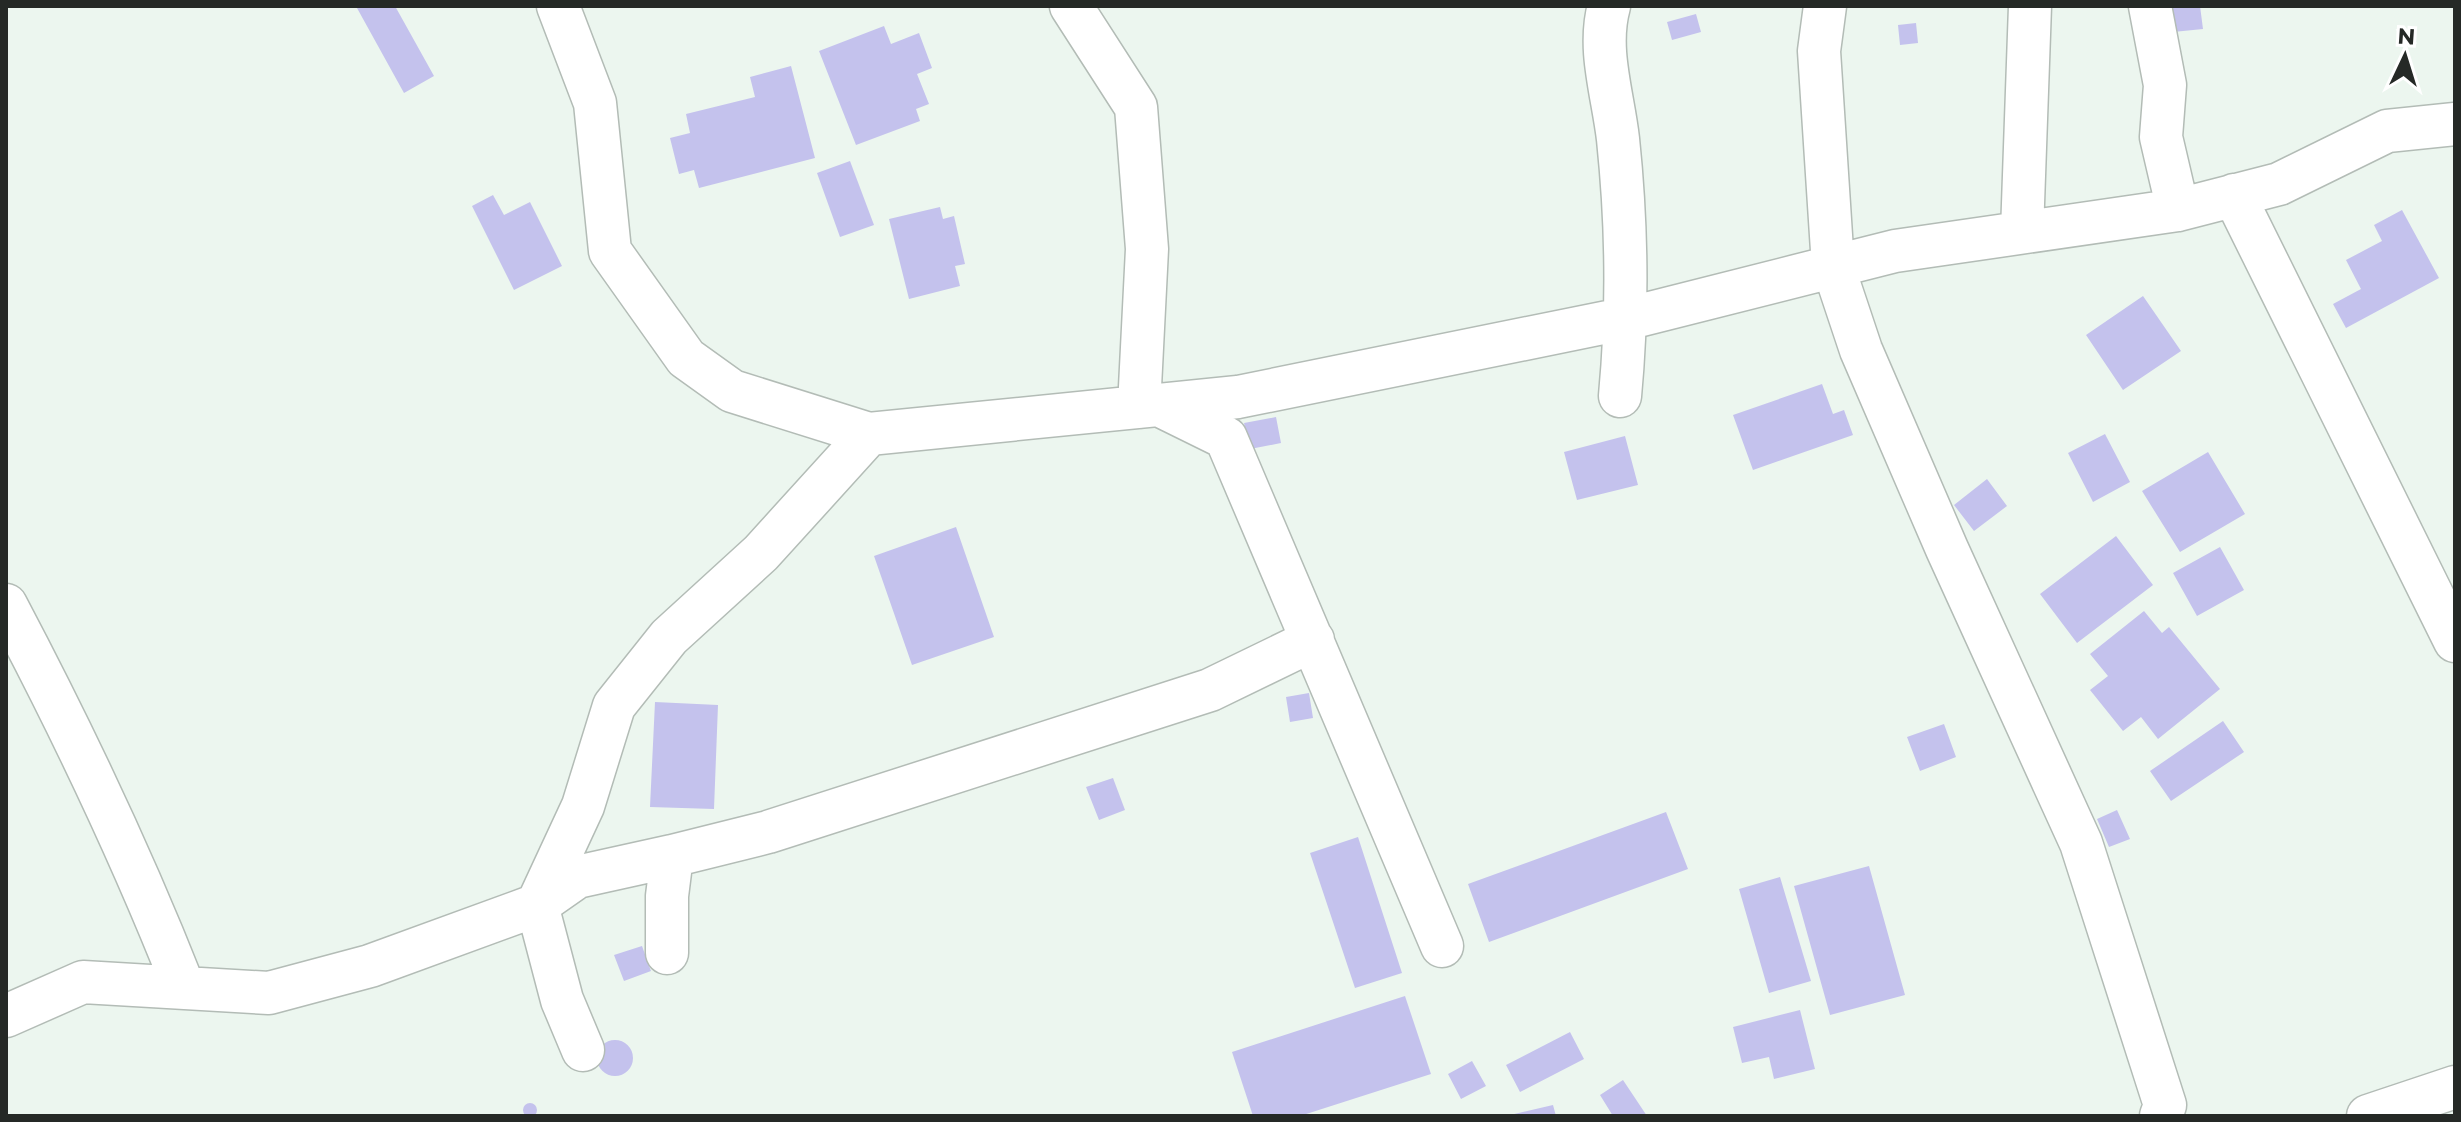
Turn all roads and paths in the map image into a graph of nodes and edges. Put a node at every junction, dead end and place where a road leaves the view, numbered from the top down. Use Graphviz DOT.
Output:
graph roads {
  1 [pos="558,6"];
  2 [pos="1071,6"];
  3 [pos="1609,6"];
  4 [pos="1825,6"];
  5 [pos="2030,6"];
  6 [pos="2150,6"];
  7 [pos="2455,124"];
  8 [pos="2234,195"];
  9 [pos="2178,210"];
  10 [pos="2022,232"];
  11 [pos="1833,266"];
  12 [pos="1627,318"];
  13 [pos="1620,396"];
  14 [pos="1149,406"];
  15 [pos="869,434"];
  16 [pos="6,605"];
  17 [pos="1313,640"];
  18 [pos="2455,641"];
  19 [pos="672,856"];
  20 [pos="537,905"];
  21 [pos="1442,946"];
  22 [pos="667,953"];
  23 [pos="184,988"];
  24 [pos="6,1016"];
  25 [pos="583,1050"];
  26 [pos="2455,1087"];
  27 [pos="2161,1116"];
  28 [pos="2368,1116"];
  1 -- 15 [label="street"];
  2 -- 14 [label="street"];
  3 -- 12 [label="street"];
  4 -- 11 [label="street"];
  5 -- 10 [label="street"];
  6 -- 9 [label="street"];
  7 -- 8 [label="street"];
  8 -- 9 [label="street"];
  8 -- 18 [label="street"];
  9 -- 10 [label="street"];
  10 -- 11 [label="street"];
  11 -- 12 [label="street"];
  11 -- 27 [label="street"];
  12 -- 13 [label="street"];
  12 -- 14 [label="street"];
  14 -- 15 [label="street"];
  14 -- 17 [label="street"];
  15 -- 20 [label="street"];
  16 -- 23 [label="street"];
  17 -- 19 [label="street"];
  17 -- 21 [label="street"];
  19 -- 20 [label="street"];
  19 -- 22 [label="street"];
  20 -- 23 [label="street"];
  20 -- 25 [label="street"];
  23 -- 24 [label="street"];
  26 -- 28 [label="street"];
}
